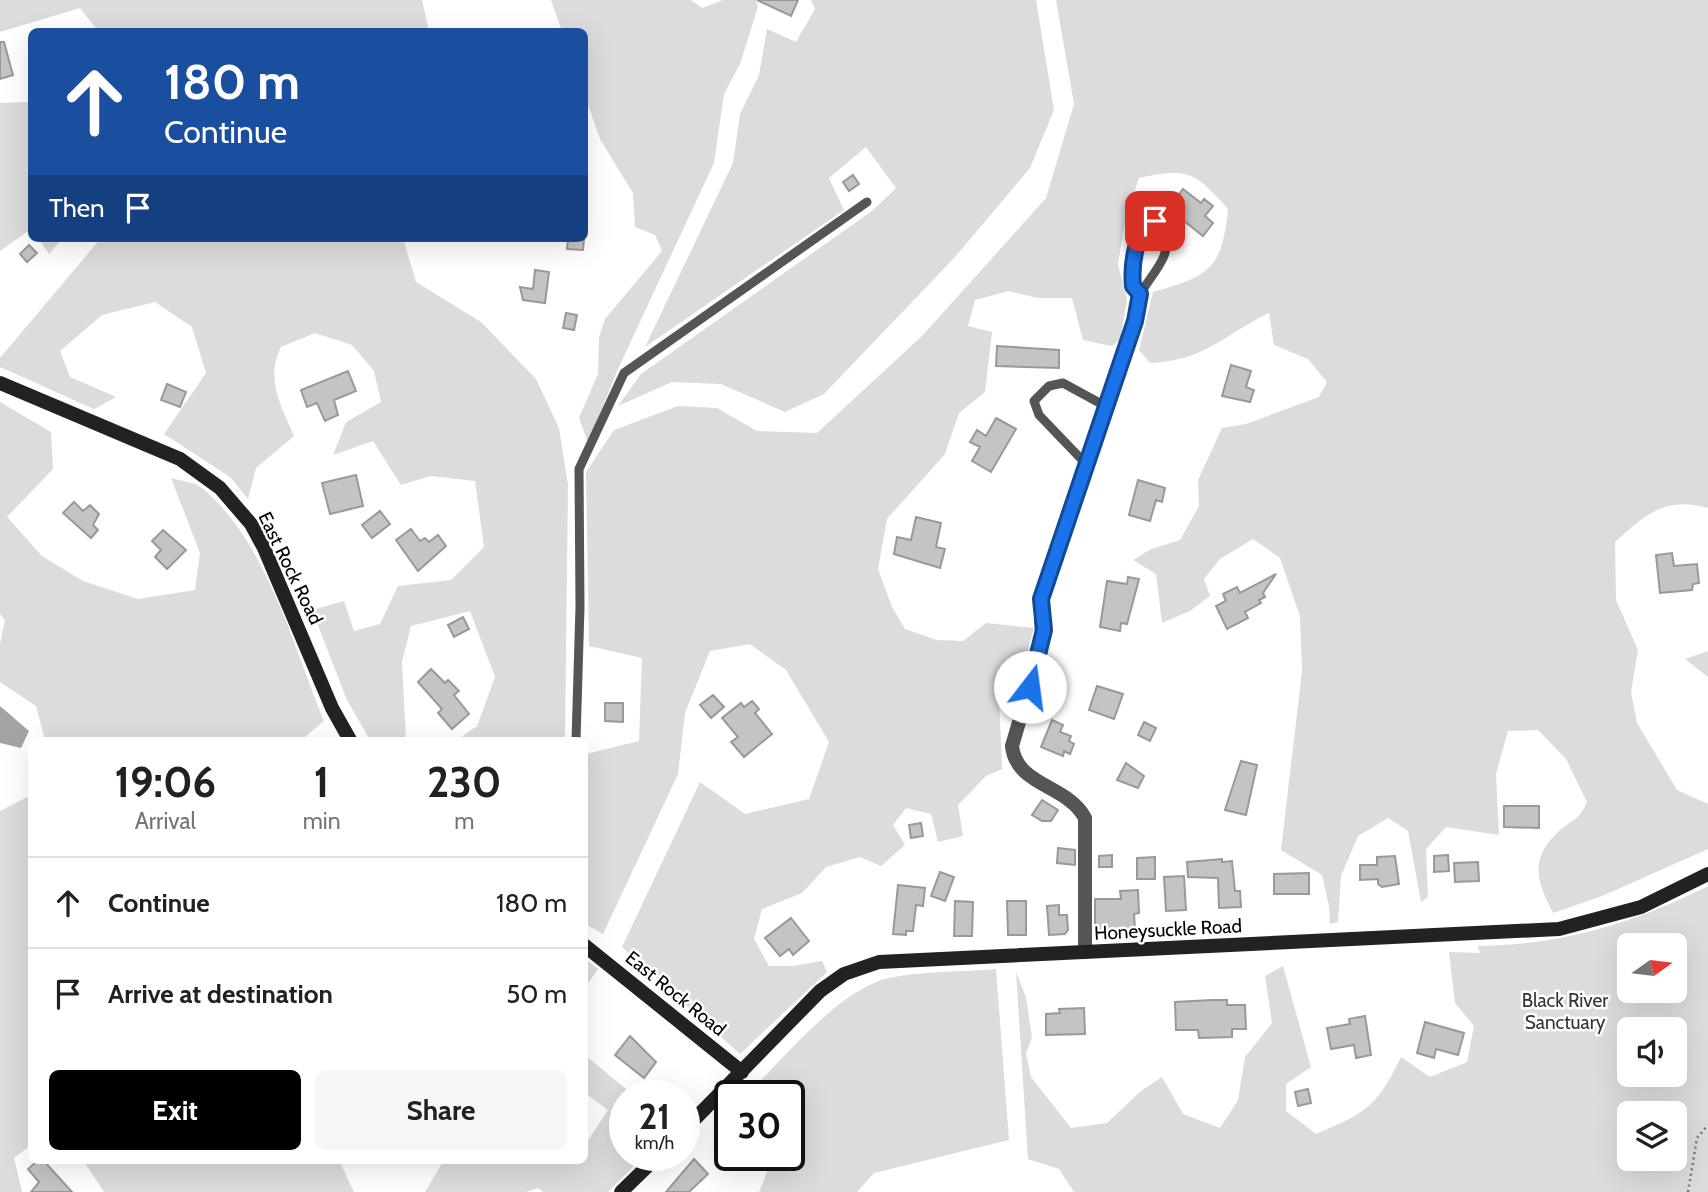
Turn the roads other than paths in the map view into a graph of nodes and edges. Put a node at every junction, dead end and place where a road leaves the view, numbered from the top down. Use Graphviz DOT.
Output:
graph roads {
  1 [pos="867,202"];
  2 [pos="1140,294"];
  3 [pos="1135,321"];
  4 [pos="0,383"];
  5 [pos="1107,407"];
  6 [pos="1086,464"];
  7 [pos="348,737"];
  8 [pos="576,737"];
  9 [pos="1708,874"];
  10 [pos="588,948"];
  11 [pos="1085,952"];
  12 [pos="742,1072"];
  13 [pos="700,1114"];
  14 [pos="643,1171"];
  15 [pos="621,1192"];
  1 -- 8 [label="lane"];
  2 -- 2 [label="lane"];
  2 -- 3 [label="lane"];
  3 -- 5 [label="street"];
  4 -- 7 [label="street, East Rock Road"];
  5 -- 6 [label="street"];
  5 -- 6 [label="lane"];
  6 -- 11 [label="street"];
  9 -- 11 [label="street, Honeysuckle Road"];
  10 -- 12 [label="street, East Rock Road"];
  11 -- 12 [label="street, Honeysuckle Road"];
  12 -- 13 [label="street, Honeysuckle Road"];
  14 -- 15 [label="street"];
}
